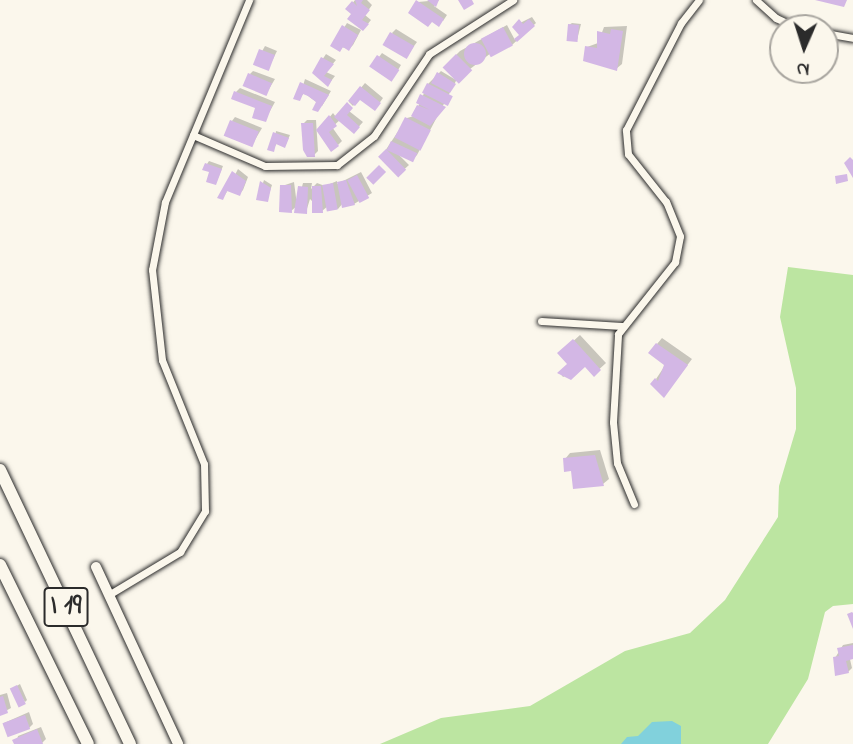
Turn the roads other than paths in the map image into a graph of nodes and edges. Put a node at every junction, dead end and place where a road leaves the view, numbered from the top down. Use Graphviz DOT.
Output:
graph roads {
  1 [pos="249,0"];
  2 [pos="513,0"];
  3 [pos="699,0"];
  4 [pos="756,0"];
  5 [pos="772,14"];
  6 [pos="193,135"];
  7 [pos="541,321"];
  8 [pos="622,326"];
  9 [pos="0,470"];
  10 [pos="634,503"];
  11 [pos="0,565"];
  12 [pos="96,567"];
  13 [pos="110,594"];
  14 [pos="88,744"];
  15 [pos="130,744"];
  16 [pos="178,744"];
  1 -- 6 [label="street"];
  2 -- 6 [label="street"];
  3 -- 8 [label="street"];
  4 -- 5 [label="street"];
  6 -- 13 [label="street"];
  7 -- 8 [label="street"];
  8 -- 10 [label="street"];
  9 -- 15 [label="highway, I 19"];
  11 -- 14 [label="highway, I 19"];
  12 -- 13 [label="street"];
  13 -- 16 [label="street"];
}
